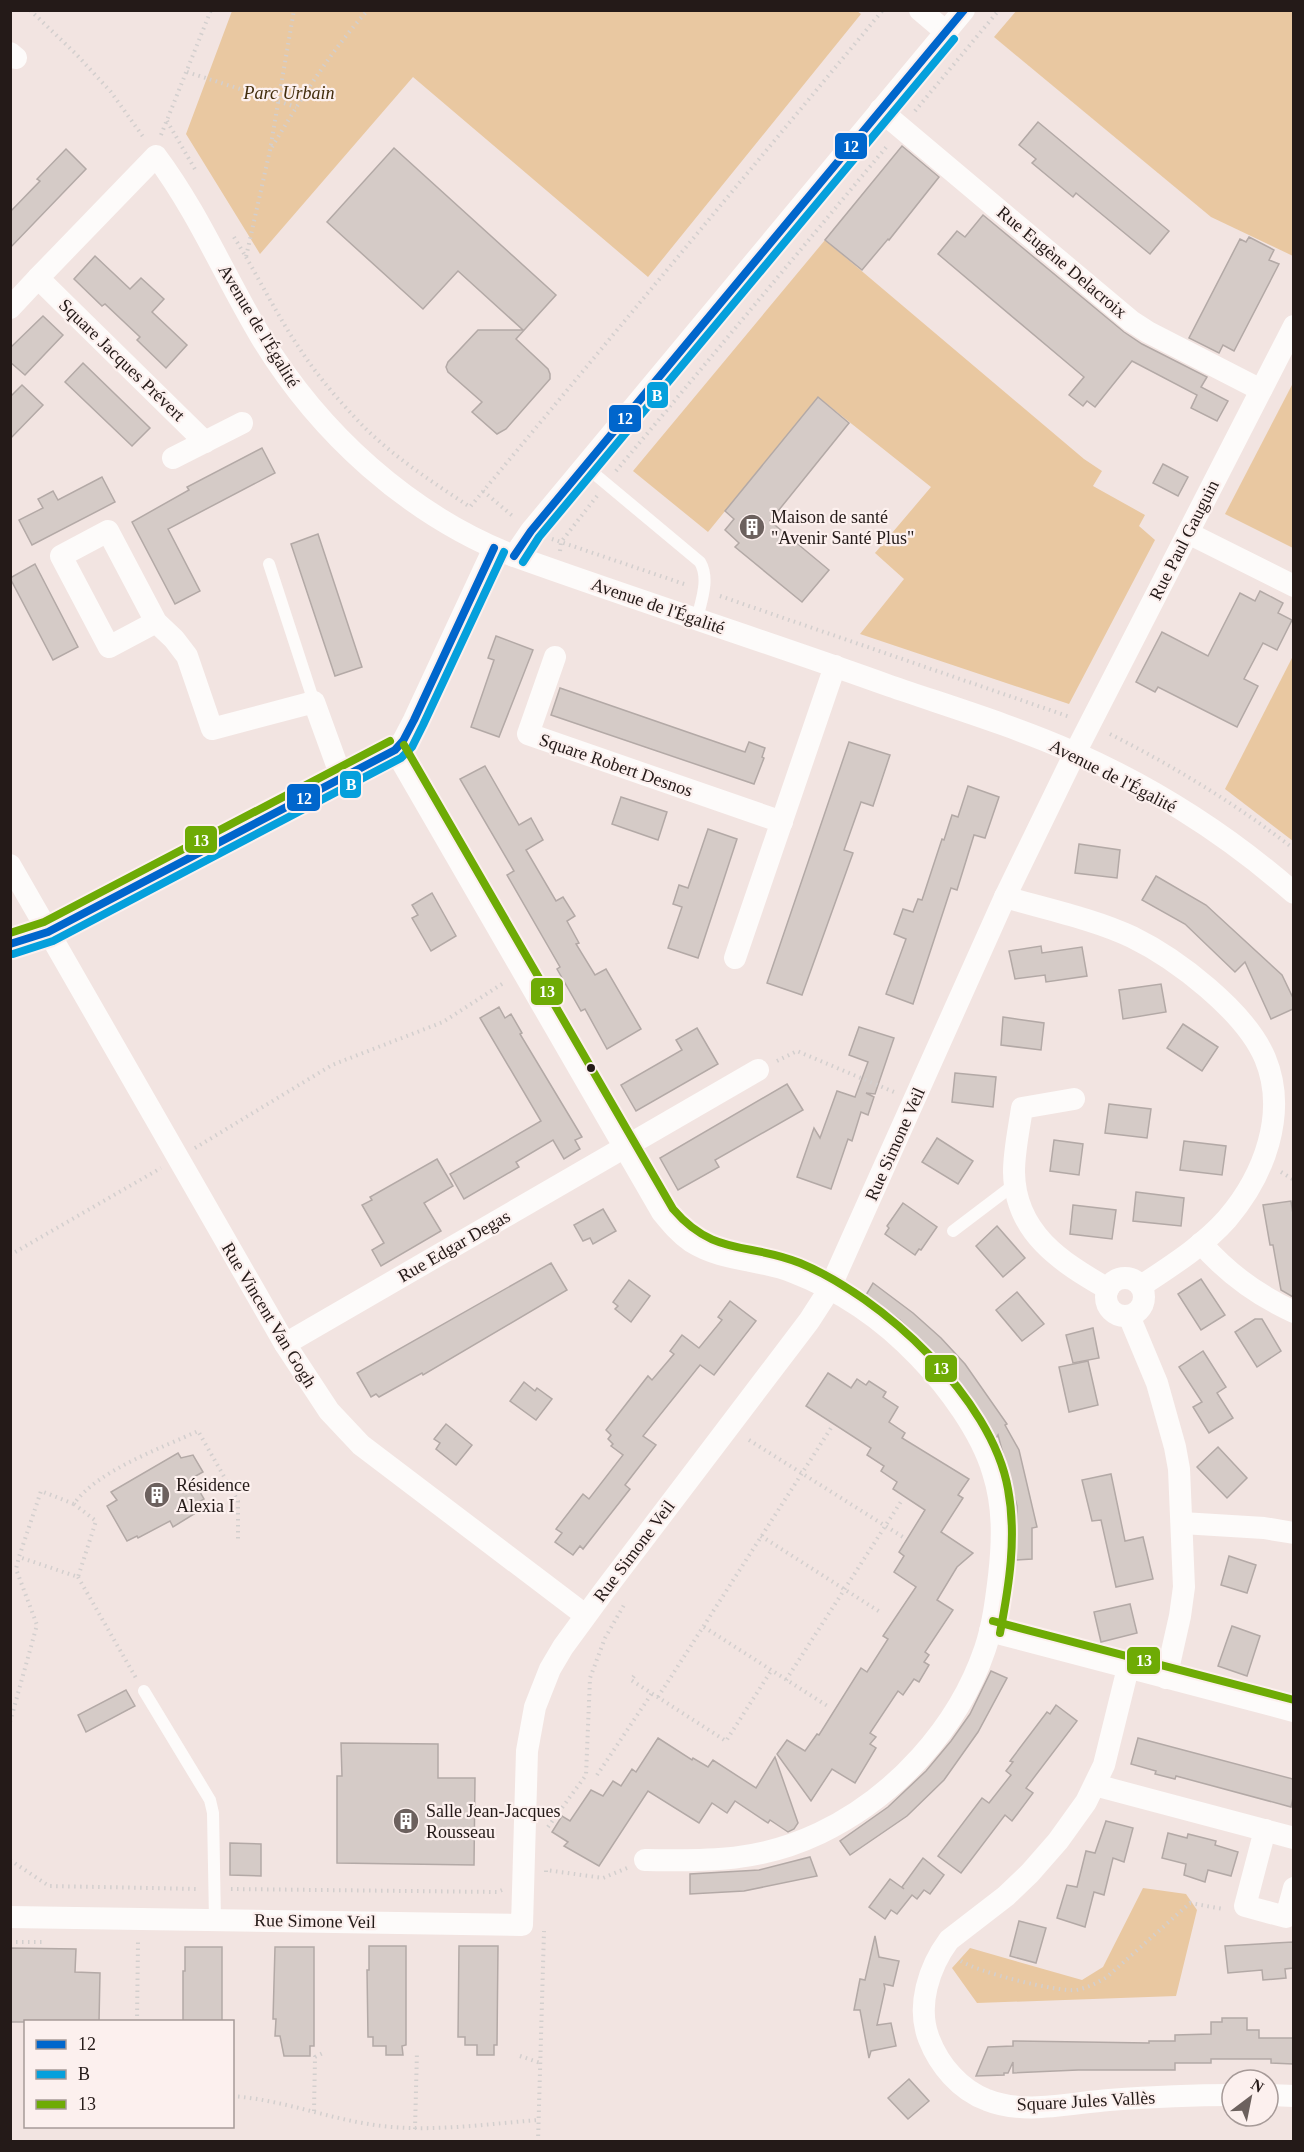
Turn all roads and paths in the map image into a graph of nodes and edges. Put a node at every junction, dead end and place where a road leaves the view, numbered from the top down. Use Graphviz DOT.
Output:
graph roads {
  1 [pos="30,10"];
  2 [pos="211,10"];
  3 [pos="294,10"];
  4 [pos="368,10"];
  5 [pos="884,10"];
  6 [pos="920,10"];
  7 [pos="964,10"];
  8 [pos="999,10"];
  9 [pos="946,32"];
  10 [pos="187,72"];
  11 [pos="278,102"];
  12 [pos="296,107"];
  13 [pos="880,110"];
  14 [pos="167,121"];
  15 [pos="901,128"];
  16 [pos="270,150"];
  17 [pos="153,151"];
  18 [pos="201,180"];
  19 [pos="229,228"];
  20 [pos="246,258"];
  21 [pos="38,278"];
  22 [pos="10,308"];
  23 [pos="1293,326"];
  24 [pos="1261,390"];
  25 [pos="242,423"];
  26 [pos="205,442"];
  27 [pos="173,458"];
  28 [pos="585,466"];
  29 [pos="606,483"];
  30 [pos="1188,533"];
  31 [pos="504,552"];
  32 [pos="269,564"];
  33 [pos="558,572"];
  34 [pos="1293,586"];
  35 [pos="697,619"];
  36 [pos="156,622"];
  37 [pos="555,657"];
  38 [pos="835,666"];
  39 [pos="315,702"];
  40 [pos="395,750"];
  41 [pos="1075,753"];
  42 [pos="342,779"];
  43 [pos="782,822"];
  44 [pos="10,865"];
  45 [pos="1293,893"];
  46 [pos="1005,897"];
  47 [pos="48,932"];
  48 [pos="10,944"];
  49 [pos="735,958"];
  50 [pos="522,971"];
  51 [pos="758,1070"];
  52 [pos="1074,1099"];
  53 [pos="914,1101"];
  54 [pos="623,1148"];
  55 [pos="178,1159"];
  56 [pos="1015,1184"];
  57 [pos="953,1231"];
  58 [pos="1201,1243"];
  59 [pos="10,1255"];
  60 [pos="1141,1286"];
  61 [pos="1108,1289"];
  62 [pos="829,1290"];
  63 [pos="1293,1312"];
  64 [pos="1129,1316"];
  65 [pos="285,1344"];
  66 [pos="831,1428"];
  67 [pos="749,1440"];
  68 [pos="802,1472"];
  69 [pos="902,1500"];
  70 [pos="74,1504"];
  71 [pos="1182,1523"];
  72 [pos="886,1526"];
  73 [pos="1293,1533"];
  74 [pos="761,1536"];
  75 [pos="903,1537"];
  76 [pos="238,1541"];
  77 [pos="19,1557"];
  78 [pos="78,1577"];
  79 [pos="845,1590"];
  80 [pos="624,1605"];
  81 [pos="880,1612"];
  82 [pos="585,1615"];
  83 [pos="704,1627"];
  84 [pos="990,1631"];
  85 [pos="1128,1668"];
  86 [pos="771,1671"];
  87 [pos="634,1676"];
  88 [pos="1166,1678"];
  89 [pos="786,1680"];
  90 [pos="144,1691"];
  91 [pos="652,1694"];
  92 [pos="658,1698"];
  93 [pos="829,1707"];
  94 [pos="1293,1711"];
  95 [pos="10,1722"];
  96 [pos="597,1775"];
  97 [pos="1095,1785"];
  98 [pos="546,1830"];
  99 [pos="1265,1830"];
  100 [pos="1293,1838"];
  101 [pos="10,1860"];
  102 [pos="546,1860"];
  103 [pos="645,1860"];
  104 [pos="546,1870"];
  105 [pos="523,1880"];
  106 [pos="546,1882"];
  107 [pos="1293,1888"];
  108 [pos="215,1889"];
  109 [pos="1245,1906"];
  110 [pos="10,1917"];
  111 [pos="215,1920"];
  112 [pos="544,1927"];
  113 [pos="138,1942"];
  114 [pos="943,1948"];
  115 [pos="137,2020"];
  116 [pos="417,2051"];
  117 [pos="323,2052"];
  118 [pos="519,2056"];
  119 [pos="540,2063"];
  120 [pos="1220,2095"];
  121 [pos="234,2097"];
  122 [pos="314,2111"];
  123 [pos="538,2120"];
  124 [pos="415,2129"];
  125 [pos="538,2142"];
  1 -- 17 [label="path"];
  2 -- 10 [label="path"];
  3 -- 11 [label="path"];
  4 -- 12 [label="path"];
  5 -- 20 [label="path"];
  6 -- 9 [label="street"];
  7 -- 9 [label="street"];
  8 -- 15 [label="path"];
  9 -- 13 [label="street"];
  10 -- 11 [label="path"];
  10 -- 14 [label="path"];
  11 -- 12 [label="path"];
  11 -- 16 [label="path"];
  12 -- 16 [label="path"];
  13 -- 15 [label="street, Rue Eugène Delacroix"];
  13 -- 28 [label="street"];
  14 -- 17 [label="path"];
  14 -- 18 [label="path"];
  15 -- 24 [label="street, Rue Eugène Delacroix"];
  15 -- 29 [label="path"];
  16 -- 20 [label="path"];
  17 -- 21 [label="street"];
  17 -- 31 [label="street, Avenue de l'Égalité"];
  19 -- 20 [label="path"];
  21 -- 22 [label="street"];
  21 -- 26 [label="street, Square Jacques Prévert"];
  23 -- 24 [label="street, Rue Paul Gauguin"];
  24 -- 30 [label="street, Rue Paul Gauguin"];
  25 -- 26 [label="street"];
  26 -- 27 [label="street"];
  28 -- 29 [label="lane"];
  28 -- 31 [label="street"];
  29 -- 33 [label="path"];
  29 -- 35 [label="lane"];
  30 -- 34 [label="street"];
  30 -- 41 [label="street, Rue Paul Gauguin"];
  31 -- 33 [label="street, Avenue de l'Égalité"];
  31 -- 40 [label="street"];
  32 -- 39 [label="lane"];
  33 -- 35 [label="street, Avenue de l'Égalité"];
  35 -- 38 [label="street, Avenue de l'Égalité"];
  36 -- 36 [label="street"];
  36 -- 39 [label="street"];
  37 -- 43 [label="street, Square Robert Desnos"];
  38 -- 41 [label="street, Avenue de l'Égalité"];
  38 -- 43 [label="street"];
  39 -- 42 [label="street"];
  40 -- 42 [label="street"];
  40 -- 50 [label="street"];
  41 -- 45 [label="street, Avenue de l'Égalité"];
  41 -- 46 [label="street, Rue Simone Veil"];
  42 -- 47 [label="street"];
  43 -- 49 [label="street"];
  44 -- 47 [label="street, Rue Vincent Van Gogh"];
  46 -- 53 [label="street, Rue Simone Veil"];
  46 -- 58 [label="street"];
  47 -- 48 [label="street"];
  47 -- 55 [label="street, Rue Vincent Van Gogh"];
  50 -- 54 [label="street"];
  50 -- 55 [label="path"];
  51 -- 53 [label="path"];
  51 -- 54 [label="street, Rue Edgar Degas"];
  52 -- 56 [label="street"];
  53 -- 62 [label="street, Rue Simone Veil"];
  54 -- 62 [label="street"];
  54 -- 65 [label="street, Rue Edgar Degas"];
  55 -- 59 [label="path"];
  55 -- 65 [label="street, Rue Vincent Van Gogh"];
  56 -- 57 [label="lane"];
  56 -- 61 [label="street"];
  58 -- 60 [label="street"];
  58 -- 63 [label="street"];
  60 -- 61 [label="street"];
  60 -- 64 [label="street"];
  61 -- 64 [label="street"];
  62 -- 82 [label="street, Rue Simone Veil"];
  62 -- 84 [label="street"];
  64 -- 71 [label="street"];
  65 -- 82 [label="street, Rue Vincent Van Gogh"];
  66 -- 68 [label="path"];
  67 -- 68 [label="path"];
  68 -- 72 [label="path"];
  68 -- 74 [label="path"];
  69 -- 72 [label="path"];
  70 -- 76 [label="path"];
  70 -- 77 [label="path"];
  70 -- 78 [label="path"];
  71 -- 73 [label="street"];
  71 -- 88 [label="street"];
  72 -- 75 [label="path"];
  72 -- 79 [label="path"];
  74 -- 79 [label="path"];
  74 -- 83 [label="path"];
  77 -- 78 [label="path"];
  77 -- 95 [label="path"];
  78 -- 90 [label="path"];
  79 -- 81 [label="path"];
  79 -- 89 [label="path"];
  80 -- 98 [label="path"];
  82 -- 105 [label="street, Rue Simone Veil"];
  83 -- 86 [label="path"];
  83 -- 92 [label="path"];
  84 -- 85 [label="street"];
  84 -- 103 [label="street"];
  85 -- 88 [label="street"];
  85 -- 97 [label="street, Square Jules Vallès"];
  86 -- 89 [label="path"];
  86 -- 92 [label="path"];
  87 -- 91 [label="path"];
  88 -- 94 [label="street"];
  89 -- 93 [label="path"];
  90 -- 108 [label="lane"];
  91 -- 92 [label="path"];
  91 -- 96 [label="path"];
  97 -- 99 [label="street"];
  97 -- 114 [label="street, Square Jules Vallès"];
  99 -- 100 [label="street"];
  99 -- 109 [label="street"];
  101 -- 108 [label="path"];
  102 -- 104 [label="path"];
  103 -- 104 [label="path"];
  104 -- 105 [label="path"];
  104 -- 106 [label="path"];
  105 -- 108 [label="path"];
  105 -- 111 [label="street, Rue Simone Veil"];
  107 -- 109 [label="street"];
  108 -- 111 [label="lane"];
  109 -- 114 [label="path"];
  110 -- 111 [label="street, Rue Simone Veil"];
  112 -- 119 [label="path"];
  113 -- 115 [label="path"];
  114 -- 120 [label="street, Square Jules Vallès"];
  116 -- 124 [label="path"];
  117 -- 122 [label="path"];
  118 -- 119 [label="path"];
  119 -- 123 [label="path"];
  121 -- 122 [label="path"];
  122 -- 124 [label="path"];
  123 -- 124 [label="path"];
  123 -- 125 [label="path"];
}
